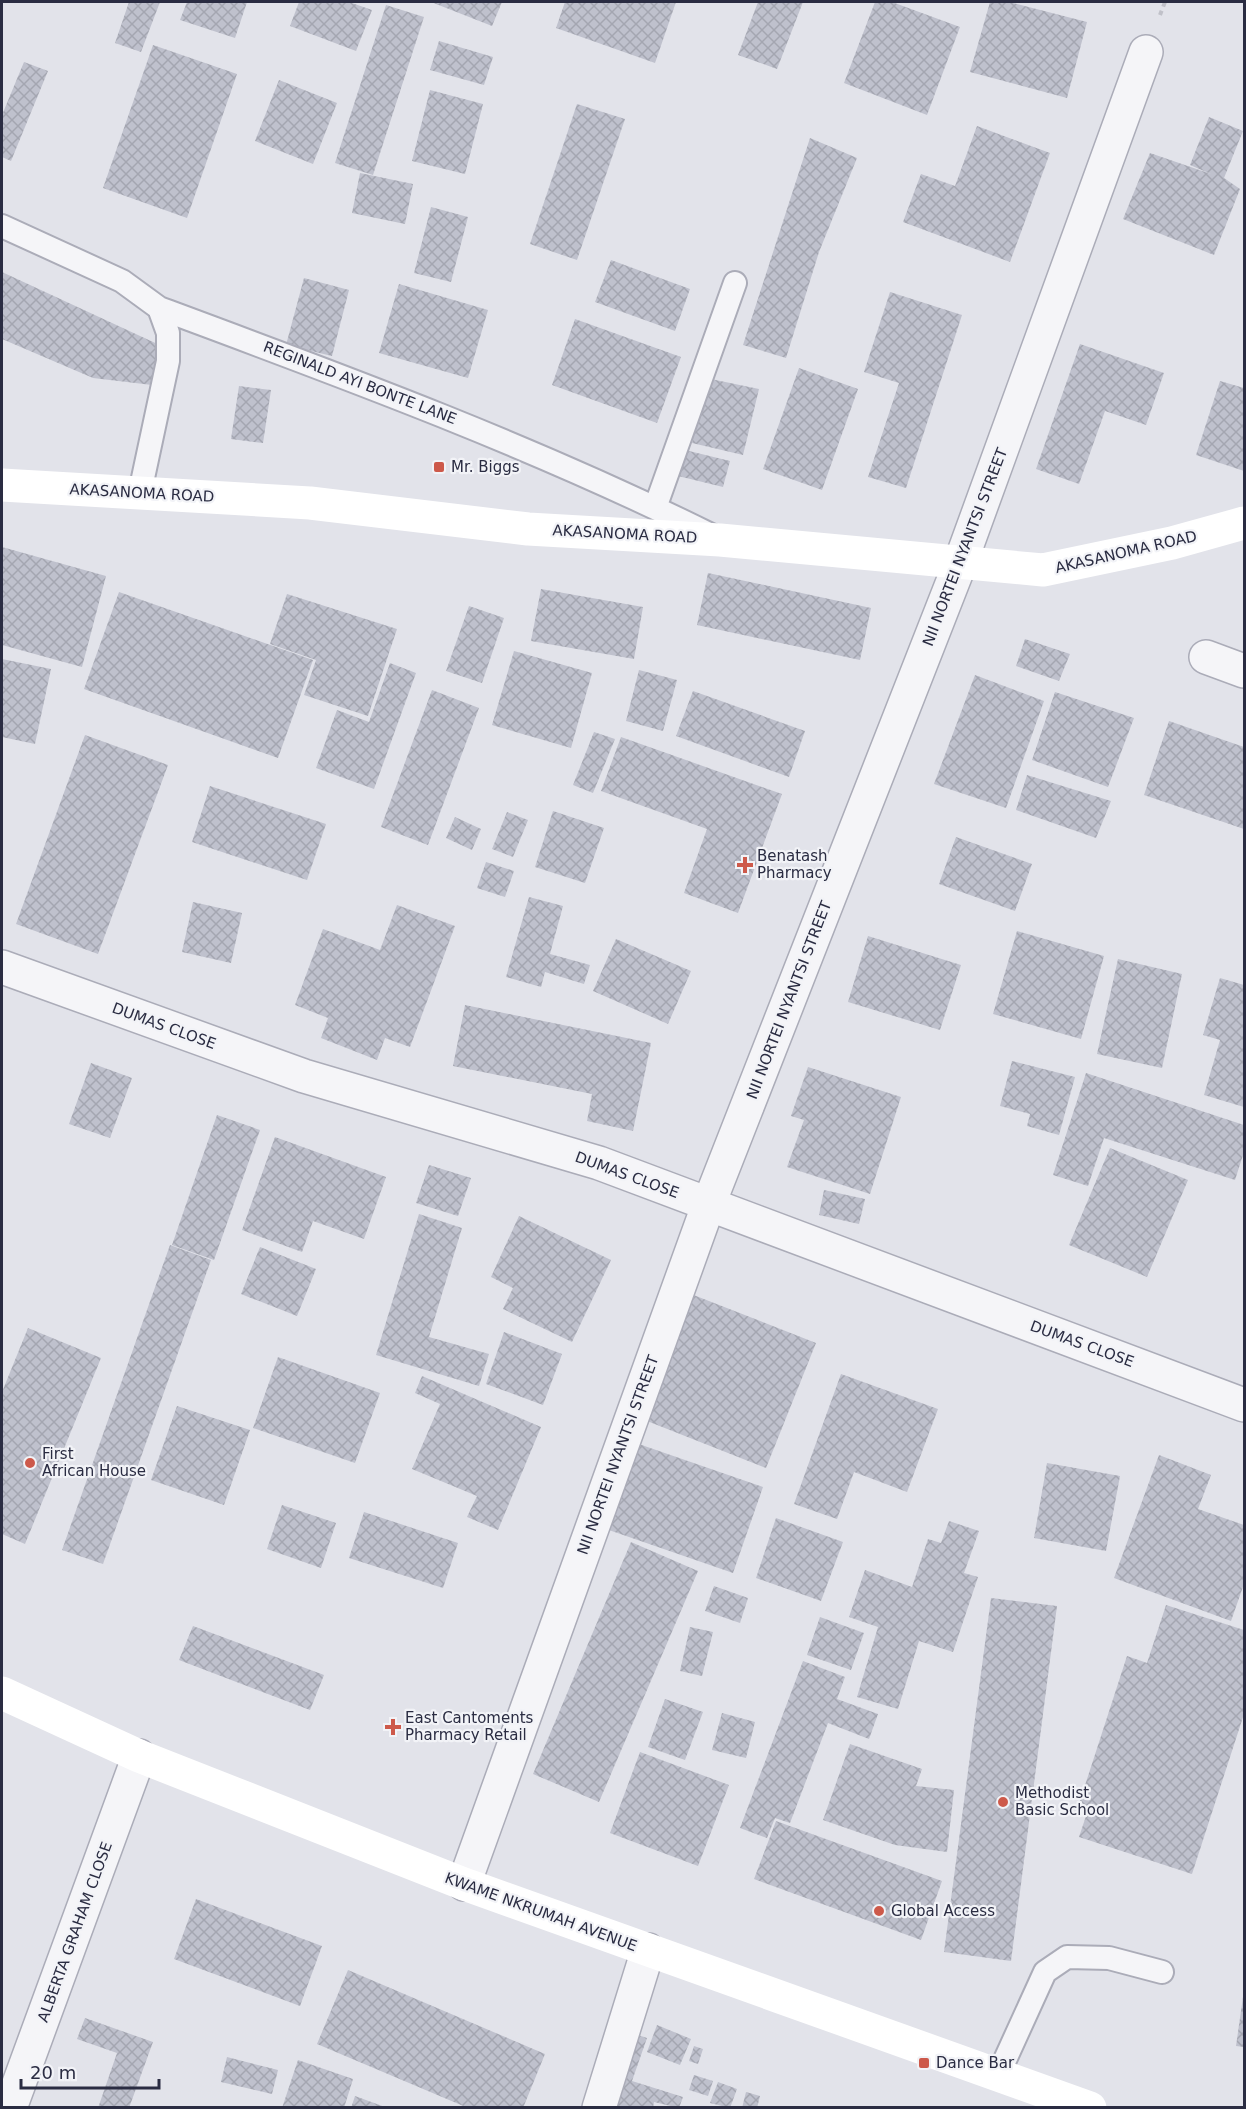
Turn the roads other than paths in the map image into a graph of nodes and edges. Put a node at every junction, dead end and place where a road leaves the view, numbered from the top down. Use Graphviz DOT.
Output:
graph roads {
  1 [pos="1146,52"];
  2 [pos="2,226"];
  3 [pos="735,283"];
  4 [pos="159,308"];
  5 [pos="2,485"];
  6 [pos="140,492"];
  7 [pos="655,507"];
  8 [pos="1245,523"];
  9 [pos="720,540"];
  10 [pos="962,561"];
  11 [pos="1206,657"];
  12 [pos="1245,671"];
  13 [pos="2,967"];
  14 [pos="708,1206"];
  15 [pos="1245,1405"];
  16 [pos="2,1693"];
  17 [pos="139,1756"];
  18 [pos="464,1884"];
  19 [pos="648,1950"];
  20 [pos="1162,1972"];
  21 [pos="999,2073"];
  22 [pos="10,2108"];
  23 [pos="599,2108"];
  24 [pos="1090,2108"];
  1 -- 10 [label="street, NII NORTEI NYANTSI STREET"];
  2 -- 4 [label="lane, REGINALD AYI BONTE LANE"];
  3 -- 7 [label="lane"];
  4 -- 6 [label="lane"];
  4 -- 7 [label="lane, REGINALD AYI BONTE LANE"];
  5 -- 6 [label="main road, AKASANOMA ROAD"];
  6 -- 9 [label="main road, AKASANOMA ROAD"];
  7 -- 9 [label="lane, REGINALD AYI BONTE LANE"];
  8 -- 10 [label="main road, AKASANOMA ROAD"];
  9 -- 10 [label="main road, AKASANOMA ROAD"];
  10 -- 14 [label="street, NII NORTEI NYANTSI STREET"];
  11 -- 12 [label="street"];
  13 -- 14 [label="street, DUMAS CLOSE"];
  14 -- 15 [label="street, DUMAS CLOSE"];
  14 -- 18 [label="street, NII NORTEI NYANTSI STREET"];
  16 -- 17 [label="main road, KWAME NKRUMAH AVENUE"];
  17 -- 18 [label="main road, KWAME NKRUMAH AVENUE"];
  17 -- 22 [label="street, ALBERTA GRAHAM CLOSE"];
  18 -- 19 [label="main road, KWAME NKRUMAH AVENUE"];
  19 -- 21 [label="main road, KWAME NKRUMAH AVENUE"];
  19 -- 23 [label="street"];
  20 -- 21 [label="lane"];
  21 -- 24 [label="main road, KWAME NKRUMAH AVENUE"];
}
